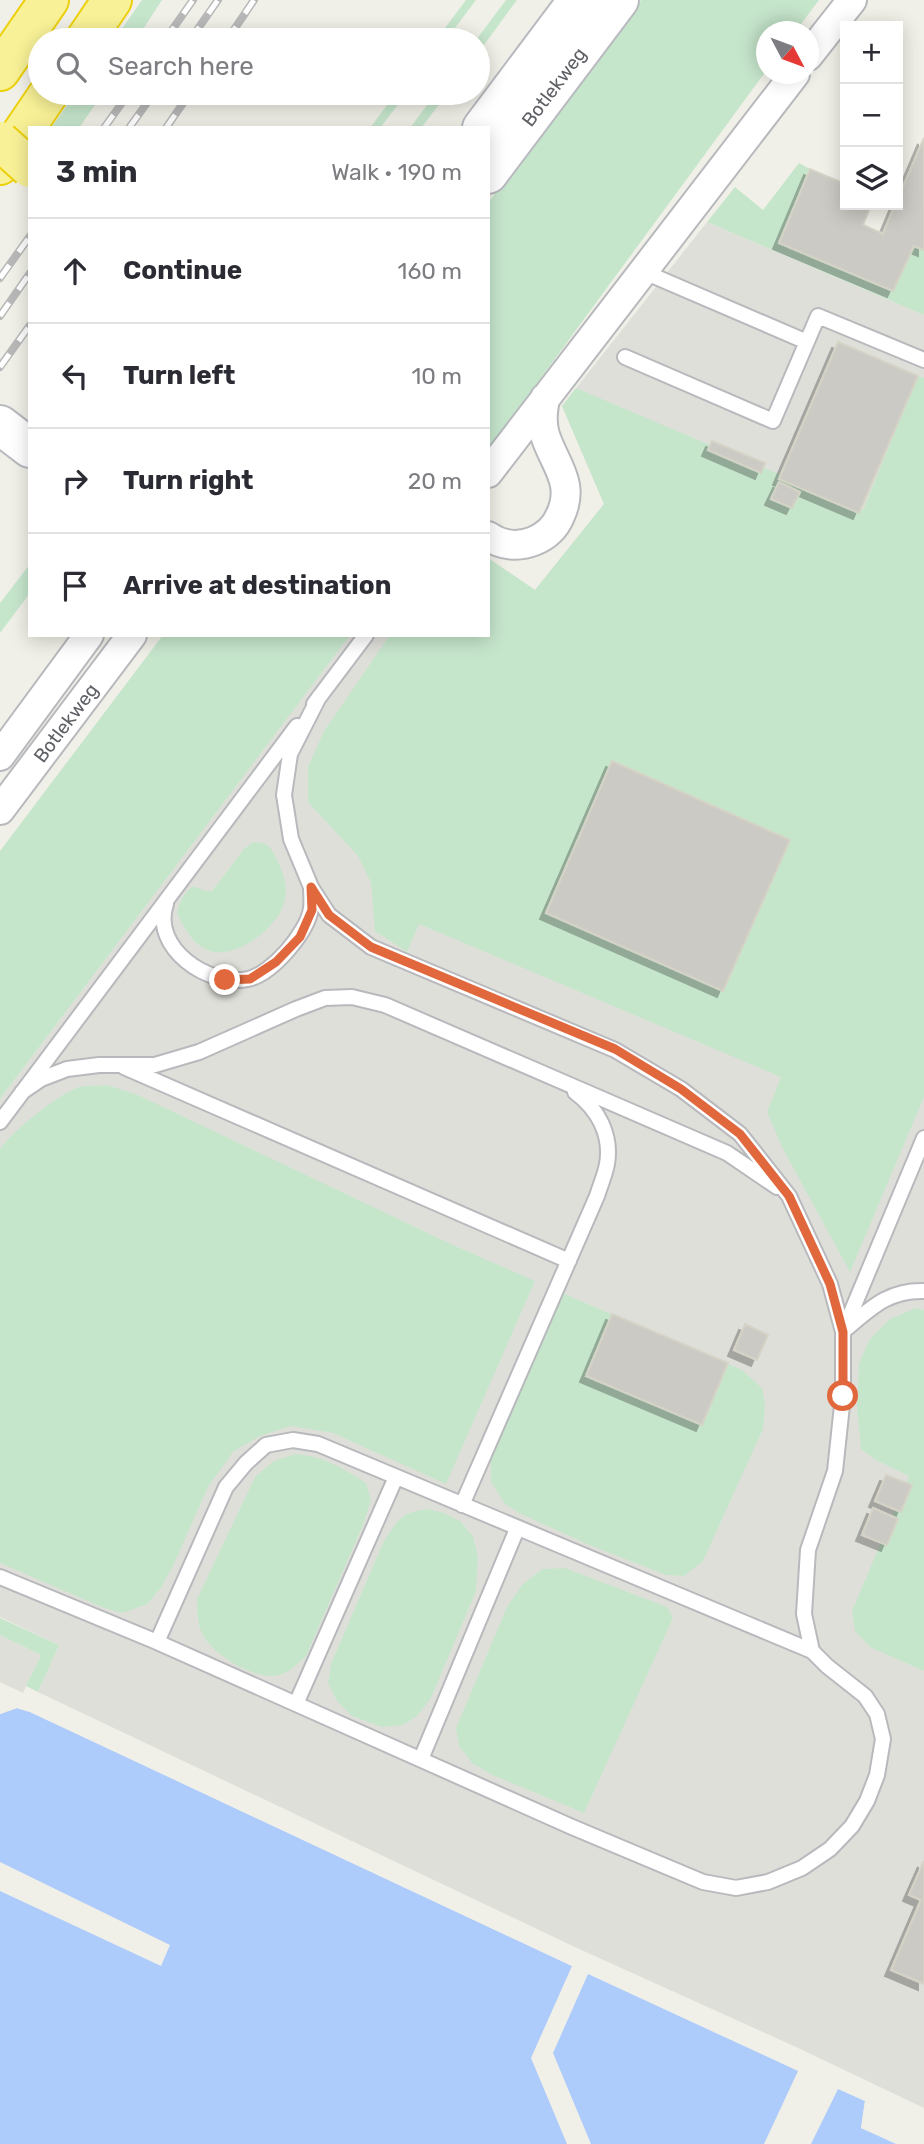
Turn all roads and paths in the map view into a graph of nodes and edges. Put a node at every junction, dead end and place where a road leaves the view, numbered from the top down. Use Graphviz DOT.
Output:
graph roads {
  1 [pos="49,0"];
  2 [pos="112,0"];
  3 [pos="578,0"];
  4 [pos="620,0"];
  5 [pos="852,0"];
  6 [pos="30,28"];
  7 [pos="93,28"];
  8 [pos="28,30"];
  9 [pos="819,43"];
  10 [pos="0,71"];
  11 [pos="787,84"];
  12 [pos="41,105"];
  13 [pos="484,126"];
  14 [pos="0,141"];
  15 [pos="0,165"];
  16 [pos="28,166"];
  17 [pos="490,171"];
  18 [pos="642,271"];
  19 [pos="807,342"];
  20 [pos="625,357"];
  21 [pos="924,360"];
  22 [pos="545,398"];
  23 [pos="0,425"];
  24 [pos="28,446"];
  25 [pos="490,470"];
  26 [pos="490,537"];
  27 [pos="88,637"];
  28 [pos="130,637"];
  29 [pos="364,637"];
  30 [pos="319,697"];
  31 [pos="0,756"];
  32 [pos="0,810"];
  33 [pos="311,887"];
  34 [pos="168,897"];
  35 [pos="119,1065"];
  36 [pos="556,1079"];
  37 [pos="22,1092"];
  38 [pos="0,1122"];
  39 [pos="924,1138"];
  40 [pos="789,1196"];
  41 [pos="569,1261"];
  42 [pos="924,1291"];
  43 [pos="843,1332"];
  44 [pos="396,1477"];
  45 [pos="462,1505"];
  46 [pos="517,1529"];
  47 [pos="0,1577"];
  48 [pos="157,1642"];
  49 [pos="812,1651"];
  50 [pos="296,1704"];
  51 [pos="421,1759"];
  1 -- 6 [label="highway"];
  2 -- 7 [label="highway"];
  3 -- 13 [label="main road, Botlekweg"];
  4 -- 17 [label="main road, Botlekweg"];
  5 -- 9 [label="street"];
  8 -- 10 [label="highway"];
  11 -- 18 [label="street"];
  12 -- 15 [label="highway"];
  14 -- 16 [label="highway, bridge"];
  18 -- 19 [label="lane"];
  18 -- 22 [label="street"];
  19 -- 20 [label="lane"];
  19 -- 21 [label="lane"];
  22 -- 25 [label="street"];
  22 -- 26 [label="street"];
  23 -- 24 [label="main road"];
  27 -- 31 [label="street, Botlekweg"];
  28 -- 32 [label="street, Botlekweg"];
  29 -- 30 [label="lane"];
  30 -- 33 [label="lane"];
  30 -- 34 [label="lane"];
  33 -- 34 [label="lane"];
  33 -- 40 [label="lane"];
  34 -- 37 [label="lane"];
  35 -- 36 [label="lane"];
  35 -- 37 [label="lane"];
  35 -- 41 [label="lane"];
  36 -- 40 [label="lane"];
  36 -- 41 [label="lane"];
  37 -- 38 [label="lane"];
  39 -- 43 [label="lane"];
  40 -- 43 [label="lane"];
  41 -- 45 [label="lane"];
  42 -- 43 [label="lane"];
  43 -- 49 [label="lane"];
  44 -- 45 [label="lane"];
  44 -- 48 [label="lane"];
  44 -- 50 [label="lane"];
  45 -- 46 [label="lane"];
  46 -- 49 [label="lane"];
  46 -- 51 [label="lane"];
  47 -- 48 [label="lane"];
  48 -- 50 [label="lane"];
  49 -- 51 [label="lane"];
  50 -- 51 [label="lane"];
}
